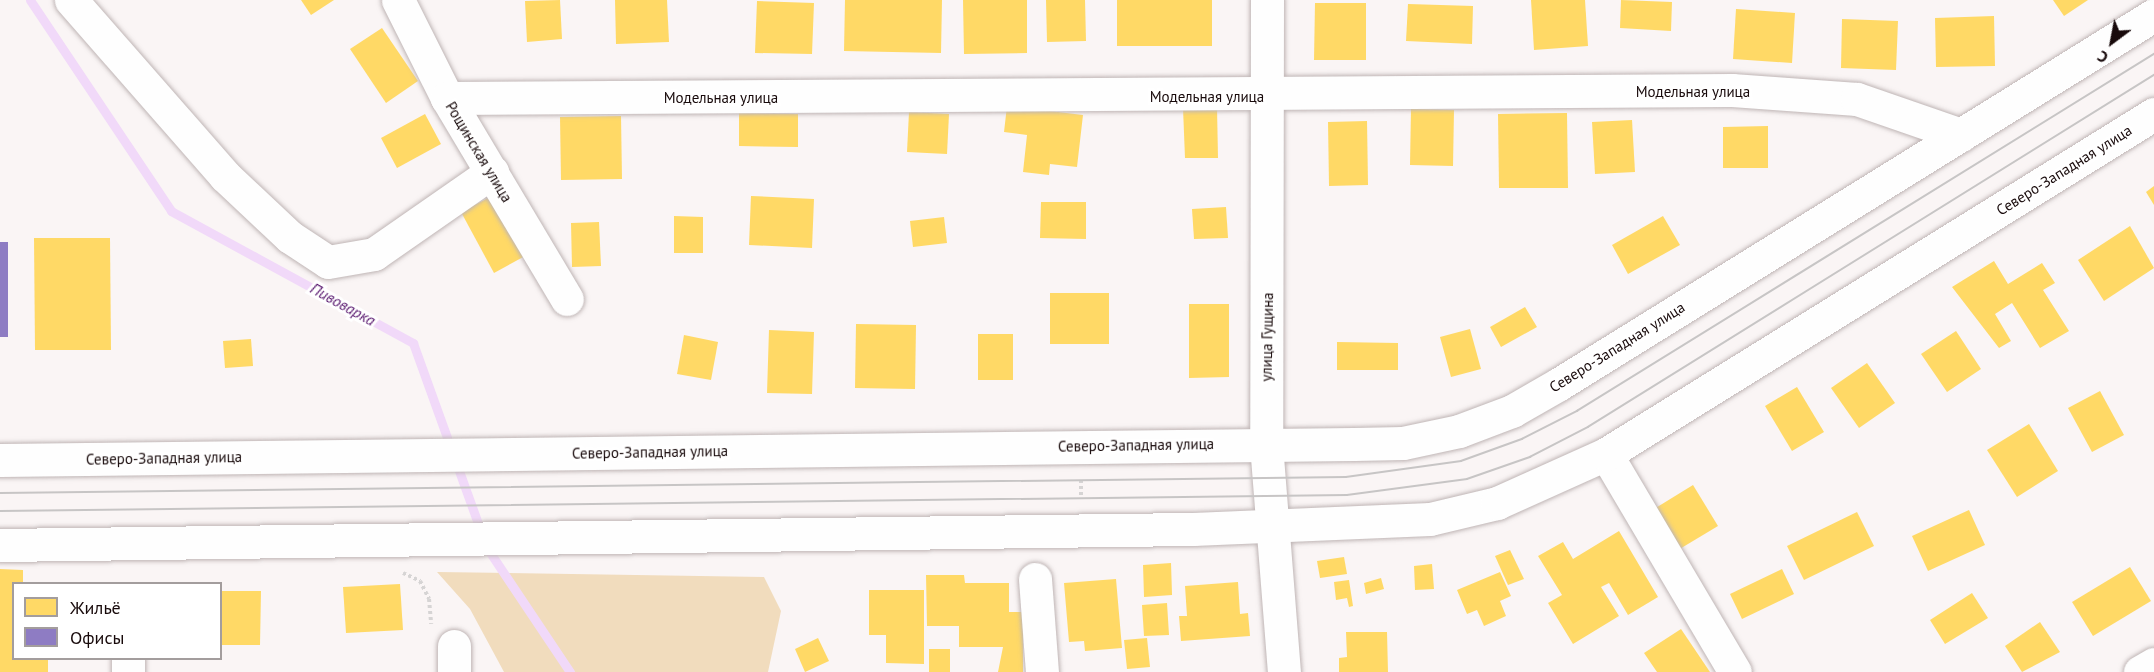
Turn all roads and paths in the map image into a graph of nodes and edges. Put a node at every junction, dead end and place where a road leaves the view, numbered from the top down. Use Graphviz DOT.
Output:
graph roads {
  1 [pos="71,0"];
  2 [pos="398,0"];
  3 [pos="1267,0"];
  4 [pos="2154,15"];
  5 [pos="1269,96"];
  6 [pos="447,98"];
  7 [pos="2154,114"];
  8 [pos="1961,135"];
  9 [pos="492,172"];
  10 [pos="567,299"];
  11 [pos="1266,444"];
  12 [pos="1606,454"];
  13 [pos="0,460"];
  14 [pos="1274,525"];
  15 [pos="0,544"];
  16 [pos="395,570"];
  17 [pos="1035,579"];
  18 [pos="454,659"];
  19 [pos="2154,664"];
  20 [pos="1042,672"];
  21 [pos="1284,672"];
  22 [pos="1735,672"];
  23 [pos="2140,672"];
  1 -- 9 [label="main road"];
  2 -- 6 [label="main road, Рощинская улица"];
  3 -- 5 [label="main road, улица Гущина"];
  4 -- 8 [label="main road, Северо-Западная улица"];
  5 -- 6 [label="main road, Модельная улица"];
  5 -- 8 [label="main road, Модельная улица"];
  5 -- 11 [label="main road, улица Гущина"];
  6 -- 9 [label="main road, Рощинская улица"];
  7 -- 12 [label="main road, Северо-Западная улица"];
  8 -- 11 [label="main road, Северо-Западная улица"];
  9 -- 10 [label="main road, Рощинская улица"];
  11 -- 13 [label="main road, Северо-Западная улица"];
  11 -- 14 [label="main road, улица Гущина"];
  12 -- 14 [label="main road, Северо-Западная улица"];
  12 -- 22 [label="main road"];
  14 -- 15 [label="main road, Северо-Западная улица"];
  14 -- 21 [label="main road, улица Гущина"];
  16 -- 18 [label="path"];
  17 -- 20 [label="main road"];
  19 -- 23 [label="main road"];
}
